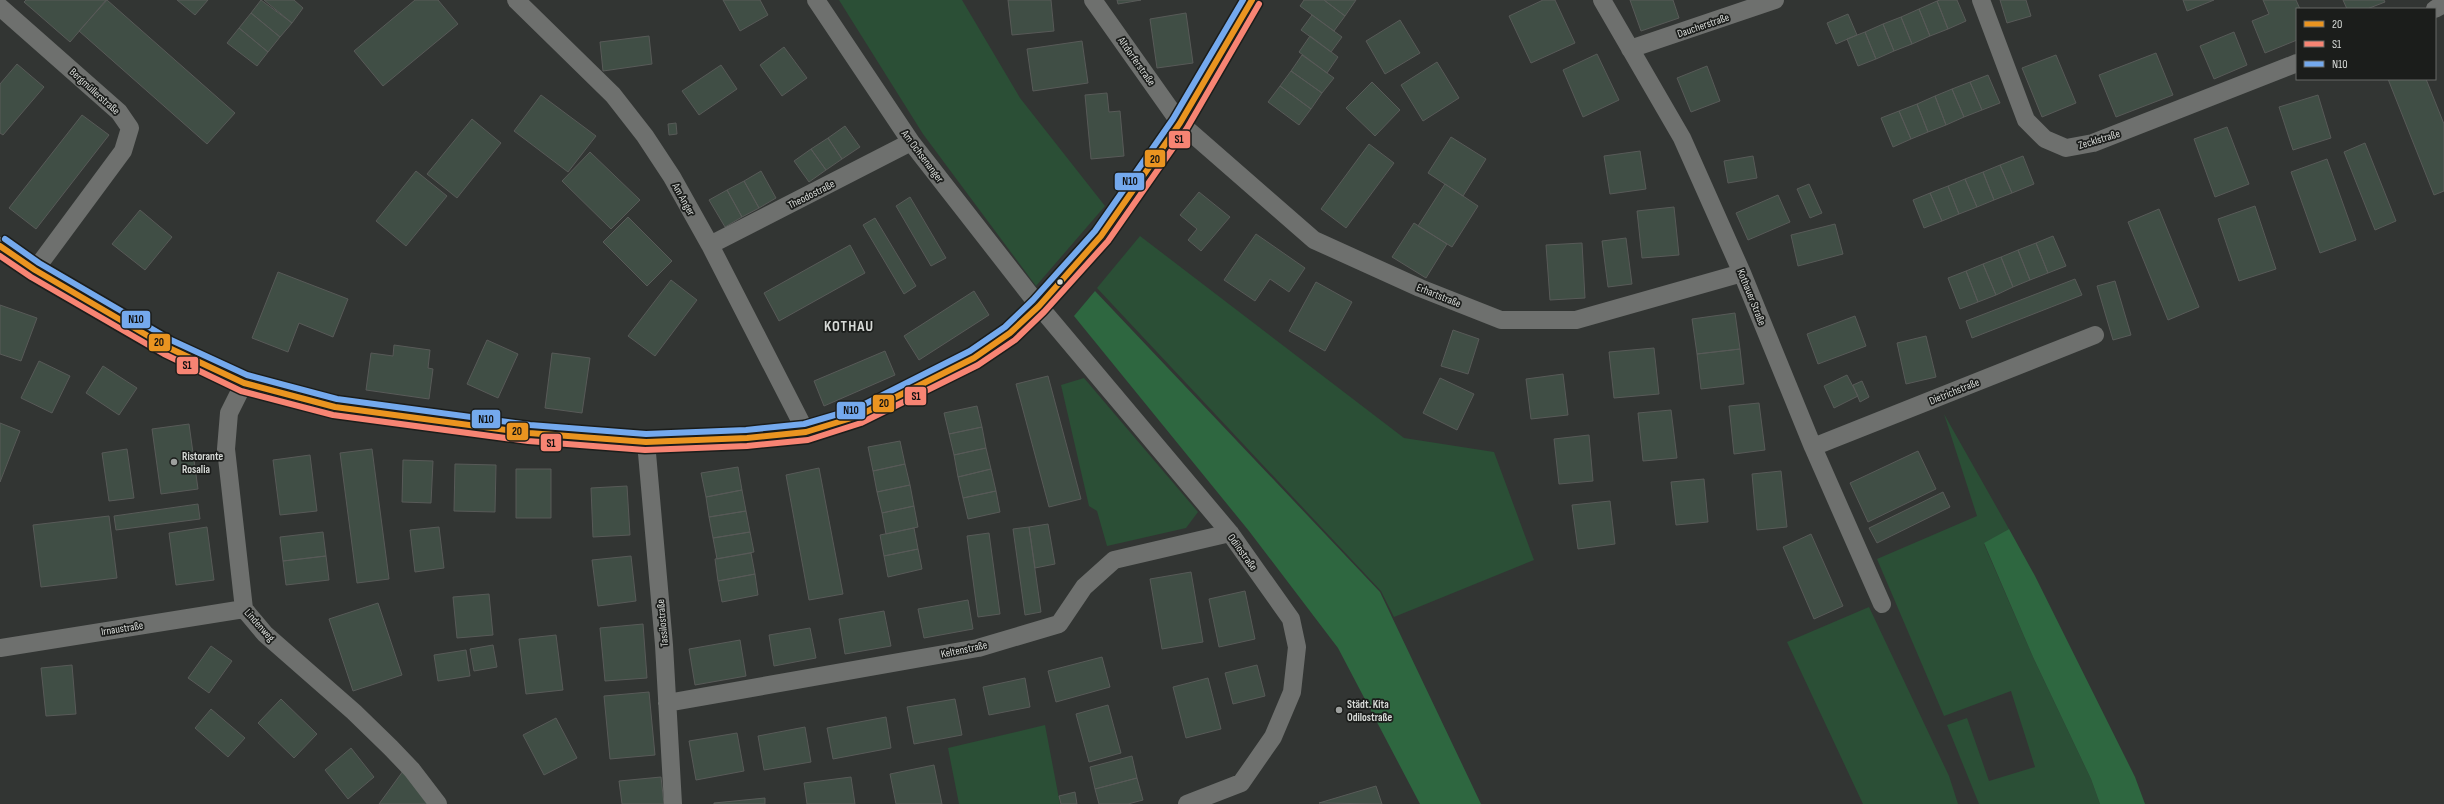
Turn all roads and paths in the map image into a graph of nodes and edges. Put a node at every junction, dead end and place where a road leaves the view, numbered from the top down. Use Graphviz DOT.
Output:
graph roads {
  1 [pos="516,0"];
  2 [pos="816,0"];
  3 [pos="1093,0"];
  4 [pos="1252,0"];
  5 [pos="1602,0"];
  6 [pos="1775,0"];
  7 [pos="1981,0"];
  8 [pos="0,7"];
  9 [pos="1630,49"];
  10 [pos="2296,63"];
  11 [pos="1180,123"];
  12 [pos="911,142"];
  13 [pos="710,245"];
  14 [pos="1,249"];
  15 [pos="35,270"];
  16 [pos="1742,273"];
  17 [pos="1039,306"];
  18 [pos="2096,335"];
  19 [pos="244,383"];
  20 [pos="806,432"];
  21 [pos="646,442"];
  22 [pos="1813,447"];
  23 [pos="1230,533"];
  24 [pos="1882,604"];
  25 [pos="244,609"];
  26 [pos="0,648"];
  27 [pos="667,703"];
  28 [pos="438,804"];
  29 [pos="673,804"];
  30 [pos="1187,804"];
  1 -- 13 [label="street, Am Anger"];
  2 -- 12 [label="street, Am Ochsenanger"];
  3 -- 11 [label="street, Altdorferstraße"];
  4 -- 11 [label="street"];
  5 -- 9 [label="street, Kothauer Straße"];
  6 -- 9 [label="street, Daucherstraße"];
  7 -- 10 [label="street, Zecklstraße"];
  8 -- 15 [label="street, Bergmüllerstraße"];
  9 -- 16 [label="street, Kothauer Straße"];
  11 -- 16 [label="street, Erhartstraße"];
  11 -- 17 [label="street"];
  12 -- 13 [label="street, Theodostraße"];
  12 -- 17 [label="street, Am Ochsenanger"];
  13 -- 20 [label="street, Am Anger"];
  14 -- 15 [label="street"];
  15 -- 19 [label="street"];
  16 -- 22 [label="street, Kothauer Straße"];
  17 -- 20 [label="street"];
  17 -- 23 [label="street, Odilostraße"];
  18 -- 22 [label="street, Dietrichstraße"];
  19 -- 21 [label="street"];
  19 -- 25 [label="street, Lindenweg"];
  20 -- 21 [label="street"];
  21 -- 27 [label="street, Tassilostraße"];
  22 -- 24 [label="street, Kothauer Straße"];
  23 -- 27 [label="street, Keltenstraße"];
  23 -- 30 [label="street, Odilostraße"];
  25 -- 26 [label="street, Irnaustraße"];
  25 -- 28 [label="street, Lindenweg"];
  27 -- 29 [label="street, Tassilostraße"];
}
